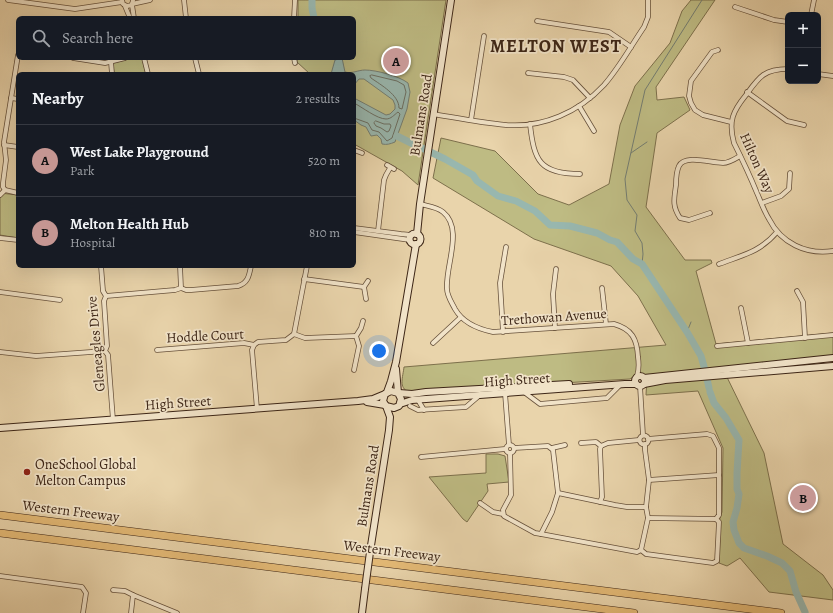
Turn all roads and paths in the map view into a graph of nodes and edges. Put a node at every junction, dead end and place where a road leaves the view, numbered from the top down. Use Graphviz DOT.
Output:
graph roads {
  1 [pos="8,0"];
  2 [pos="150,0"];
  3 [pos="184,0"];
  4 [pos="295,0"];
  5 [pos="451,0"];
  6 [pos="648,0"];
  7 [pos="814,0"];
  8 [pos="123,3"];
  9 [pos="133,3"];
  10 [pos="735,7"];
  11 [pos="812,12"];
  12 [pos="130,16"];
  13 [pos="134,16"];
  14 [pos="186,16"];
  15 [pos="294,16"];
  16 [pos="537,21"];
  17 [pos="785,22"];
  18 [pos="484,36"];
  19 [pos="631,47"];
  20 [pos="718,50"];
  21 [pos="17,60"];
  22 [pos="85,60"];
  23 [pos="118,60"];
  24 [pos="144,60"];
  25 [pos="196,60"];
  26 [pos="294,60"];
  27 [pos="111,62"];
  28 [pos="295,63"];
  29 [pos="785,69"];
  30 [pos="112,72"];
  31 [pos="148,72"];
  32 [pos="198,72"];
  33 [pos="528,73"];
  34 [pos="821,74"];
  35 [pos="833,76"];
  36 [pos="747,92"];
  37 [pos="11,98"];
  38 [pos="590,98"];
  39 [pos="16,99"];
  40 [pos="579,106"];
  41 [pos="434,114"];
  42 [pos="471,120"];
  43 [pos="731,122"];
  44 [pos="530,124"];
  45 [pos="804,125"];
  46 [pos="594,131"];
  47 [pos="4,145"];
  48 [pos="16,147"];
  49 [pos="356,151"];
  50 [pos="362,153"];
  51 [pos="740,156"];
  52 [pos="390,168"];
  53 [pos="790,173"];
  54 [pos="580,174"];
  55 [pos="5,190"];
  56 [pos="16,193"];
  57 [pos="0,195"];
  58 [pos="762,203"];
  59 [pos="420,204"];
  60 [pos="710,213"];
  61 [pos="356,228"];
  62 [pos="378,231"];
  63 [pos="356,232"];
  64 [pos="777,232"];
  65 [pos="413,236"];
  66 [pos="0,238"];
  67 [pos="16,240"];
  68 [pos="416,244"];
  69 [pos="506,247"];
  70 [pos="833,251"];
  71 [pos="719,264"];
  72 [pos="101,268"];
  73 [pos="180,268"];
  74 [pos="250,268"];
  75 [pos="307,268"];
  76 [pos="556,270"];
  77 [pos="304,279"];
  78 [pos="368,281"];
  79 [pos="364,287"];
  80 [pos="181,288"];
  81 [pos="602,288"];
  82 [pos="797,291"];
  83 [pos="0,292"];
  84 [pos="106,296"];
  85 [pos="366,299"];
  86 [pos="60,300"];
  87 [pos="741,308"];
  88 [pos="460,318"];
  89 [pos="363,321"];
  90 [pos="606,324"];
  91 [pos="555,328"];
  92 [pos="503,332"];
  93 [pos="294,334"];
  94 [pos="833,335"];
  95 [pos="356,336"];
  96 [pos="805,338"];
  97 [pos="433,343"];
  98 [pos="748,343"];
  99 [pos="254,345"];
  100 [pos="717,346"];
  101 [pos="157,350"];
  102 [pos="106,351"];
  103 [pos="0,352"];
  104 [pos="833,358"];
  105 [pos="396,362"];
  106 [pos="833,366"];
  107 [pos="354,370"];
  108 [pos="640,381"];
  109 [pos="620,384"];
  110 [pos="524,392"];
  111 [pos="386,393"];
  112 [pos="398,393"];
  113 [pos="505,393"];
  114 [pos="480,395"];
  115 [pos="418,400"];
  116 [pos="358,401"];
  117 [pos="399,405"];
  118 [pos="386,406"];
  119 [pos="410,406"];
  120 [pos="257,409"];
  121 [pos="424,410"];
  122 [pos="113,420"];
  123 [pos="0,428"];
  124 [pos="389,430"];
  125 [pos="643,435"];
  126 [pos="648,439"];
  127 [pos="640,440"];
  128 [pos="581,443"];
  129 [pos="565,444"];
  130 [pos="645,444"];
  131 [pos="509,445"];
  132 [pos="601,446"];
  133 [pos="514,448"];
  134 [pos="552,448"];
  135 [pos="506,449"];
  136 [pos="510,453"];
  137 [pos="421,457"];
  138 [pos="719,476"];
  139 [pos="649,480"];
  140 [pos="558,493"];
  141 [pos="480,502"];
  142 [pos="600,502"];
  143 [pos="646,507"];
  144 [pos="503,514"];
  145 [pos="0,515"];
  146 [pos="648,518"];
  147 [pos="716,519"];
  148 [pos="0,533"];
  149 [pos="541,534"];
  150 [pos="641,550"];
  151 [pos="0,576"];
  152 [pos="113,590"];
  153 [pos="133,595"];
  154 [pos="171,612"];
  155 [pos="83,613"];
  156 [pos="131,613"];
  157 [pos="177,613"];
  158 [pos="362,613"];
  159 [pos="634,613"];
  160 [pos="781,613"];
  1 -- 8 [label="street"];
  2 -- 9 [label="street"];
  3 -- 14 [label="street"];
  4 -- 15 [label="street"];
  5 -- 41 [label="main road, Bulmans Road"];
  6 -- 19 [label="street"];
  7 -- 11 [label="street"];
  8 -- 9 [label="street"];
  8 -- 12 [label="street"];
  9 -- 13 [label="street"];
  10 -- 17 [label="street"];
  16 -- 19 [label="street"];
  18 -- 42 [label="street"];
  19 -- 38 [label="street"];
  20 -- 43 [label="street"];
  21 -- 37 [label="street"];
  22 -- 27 [label="street"];
  23 -- 27 [label="street"];
  24 -- 31 [label="street"];
  25 -- 32 [label="street"];
  26 -- 28 [label="street"];
  27 -- 30 [label="street"];
  29 -- 36 [label="street, Hilton Way"];
  33 -- 38 [label="street"];
  34 -- 35 [label="street"];
  36 -- 43 [label="street, Hilton Way"];
  36 -- 45 [label="street"];
  37 -- 39 [label="street"];
  37 -- 47 [label="street"];
  38 -- 40 [label="street"];
  40 -- 44 [label="street"];
  40 -- 46 [label="street"];
  41 -- 42 [label="street"];
  41 -- 59 [label="main road, Bulmans Road"];
  42 -- 44 [label="street"];
  43 -- 51 [label="street, Hilton Way"];
  44 -- 54 [label="street"];
  47 -- 48 [label="street"];
  47 -- 55 [label="street"];
  49 -- 50 [label="street"];
  51 -- 58 [label="street, Hilton Way"];
  51 -- 60 [label="street"];
  52 -- 62 [label="street"];
  53 -- 58 [label="street"];
  55 -- 56 [label="street"];
  55 -- 57 [label="street"];
  58 -- 64 [label="street, Hilton Way"];
  59 -- 65 [label="main road, Bulmans Road"];
  59 -- 88 [label="street"];
  61 -- 62 [label="street"];
  62 -- 65 [label="street"];
  63 -- 65 [label="street"];
  64 -- 70 [label="street, Hilton Way"];
  64 -- 71 [label="street"];
  65 -- 68 [label="main road"];
  65 -- 68 [label="main road"];
  66 -- 67 [label="street"];
  68 -- 105 [label="main road"];
  69 -- 92 [label="street"];
  72 -- 84 [label="street, Gleneagles Drive"];
  73 -- 80 [label="street"];
  74 -- 80 [label="street"];
  75 -- 77 [label="street"];
  76 -- 91 [label="street"];
  77 -- 79 [label="street"];
  77 -- 93 [label="street"];
  78 -- 79 [label="street"];
  79 -- 85 [label="street"];
  80 -- 84 [label="street"];
  81 -- 90 [label="street"];
  82 -- 96 [label="street"];
  83 -- 86 [label="street"];
  84 -- 102 [label="street, Gleneagles Drive"];
  87 -- 98 [label="street"];
  88 -- 92 [label="street, Trethowan Avenue"];
  88 -- 97 [label="street"];
  89 -- 95 [label="street"];
  90 -- 91 [label="street, Trethowan Avenue"];
  90 -- 108 [label="street, Trethowan Avenue"];
  91 -- 92 [label="street, Trethowan Avenue"];
  93 -- 95 [label="street"];
  93 -- 99 [label="street, Hoddle Court"];
  94 -- 96 [label="street"];
  95 -- 107 [label="street"];
  96 -- 98 [label="street"];
  98 -- 100 [label="street"];
  99 -- 101 [label="street, Hoddle Court"];
  99 -- 120 [label="street"];
  102 -- 103 [label="street"];
  102 -- 122 [label="street, Gleneagles Drive"];
  104 -- 108 [label="main road, High Street"];
  105 -- 111 [label="main road"];
  105 -- 112 [label="main road"];
  106 -- 108 [label="main road, High Street"];
  108 -- 109 [label="main road, High Street"];
  108 -- 112 [label="main road, High Street"];
  108 -- 125 [label="street, Trethowan Avenue"];
  109 -- 110 [label="main road, High Street"];
  109 -- 110 [label="street"];
  110 -- 113 [label="main road, High Street"];
  111 -- 112 [label="main road"];
  111 -- 116 [label="main road, High Street"];
  111 -- 118 [label="main road"];
  112 -- 117 [label="main road"];
  113 -- 114 [label="main road, High Street"];
  113 -- 131 [label="street"];
  114 -- 115 [label="main road, High Street"];
  114 -- 121 [label="street"];
  115 -- 117 [label="main road, High Street"];
  115 -- 121 [label="street"];
  116 -- 118 [label="main road, High Street"];
  116 -- 120 [label="main road, High Street"];
  117 -- 118 [label="main road"];
  117 -- 124 [label="main road, Bulmans Road"];
  118 -- 124 [label="main road, Bulmans Road"];
  119 -- 121 [label="street"];
  120 -- 122 [label="main road, High Street"];
  122 -- 123 [label="main road, High Street"];
  124 -- 158 [label="main road, Bulmans Road, bridge"];
  125 -- 126 [label="street"];
  125 -- 127 [label="street"];
  126 -- 130 [label="street"];
  126 -- 138 [label="street"];
  127 -- 130 [label="street"];
  127 -- 132 [label="street"];
  128 -- 132 [label="street"];
  129 -- 134 [label="street"];
  130 -- 139 [label="street"];
  131 -- 133 [label="street"];
  131 -- 135 [label="street"];
  132 -- 142 [label="street"];
  133 -- 134 [label="street"];
  133 -- 136 [label="street"];
  134 -- 140 [label="street"];
  135 -- 136 [label="street"];
  135 -- 137 [label="street"];
  136 -- 144 [label="street"];
  138 -- 139 [label="street"];
  138 -- 147 [label="street"];
  139 -- 143 [label="street"];
  140 -- 142 [label="street"];
  140 -- 149 [label="street"];
  141 -- 144 [label="street"];
  142 -- 143 [label="street"];
  143 -- 146 [label="street"];
  144 -- 149 [label="street"];
  145 -- 160 [label="highway, Western Freeway"];
  146 -- 147 [label="street"];
  146 -- 150 [label="street"];
  147 -- 150 [label="street"];
  148 -- 159 [label="highway"];
  149 -- 150 [label="street"];
  151 -- 155 [label="street"];
  152 -- 153 [label="street"];
  153 -- 154 [label="street"];
  153 -- 156 [label="street"];
  154 -- 157 [label="street"];
}
